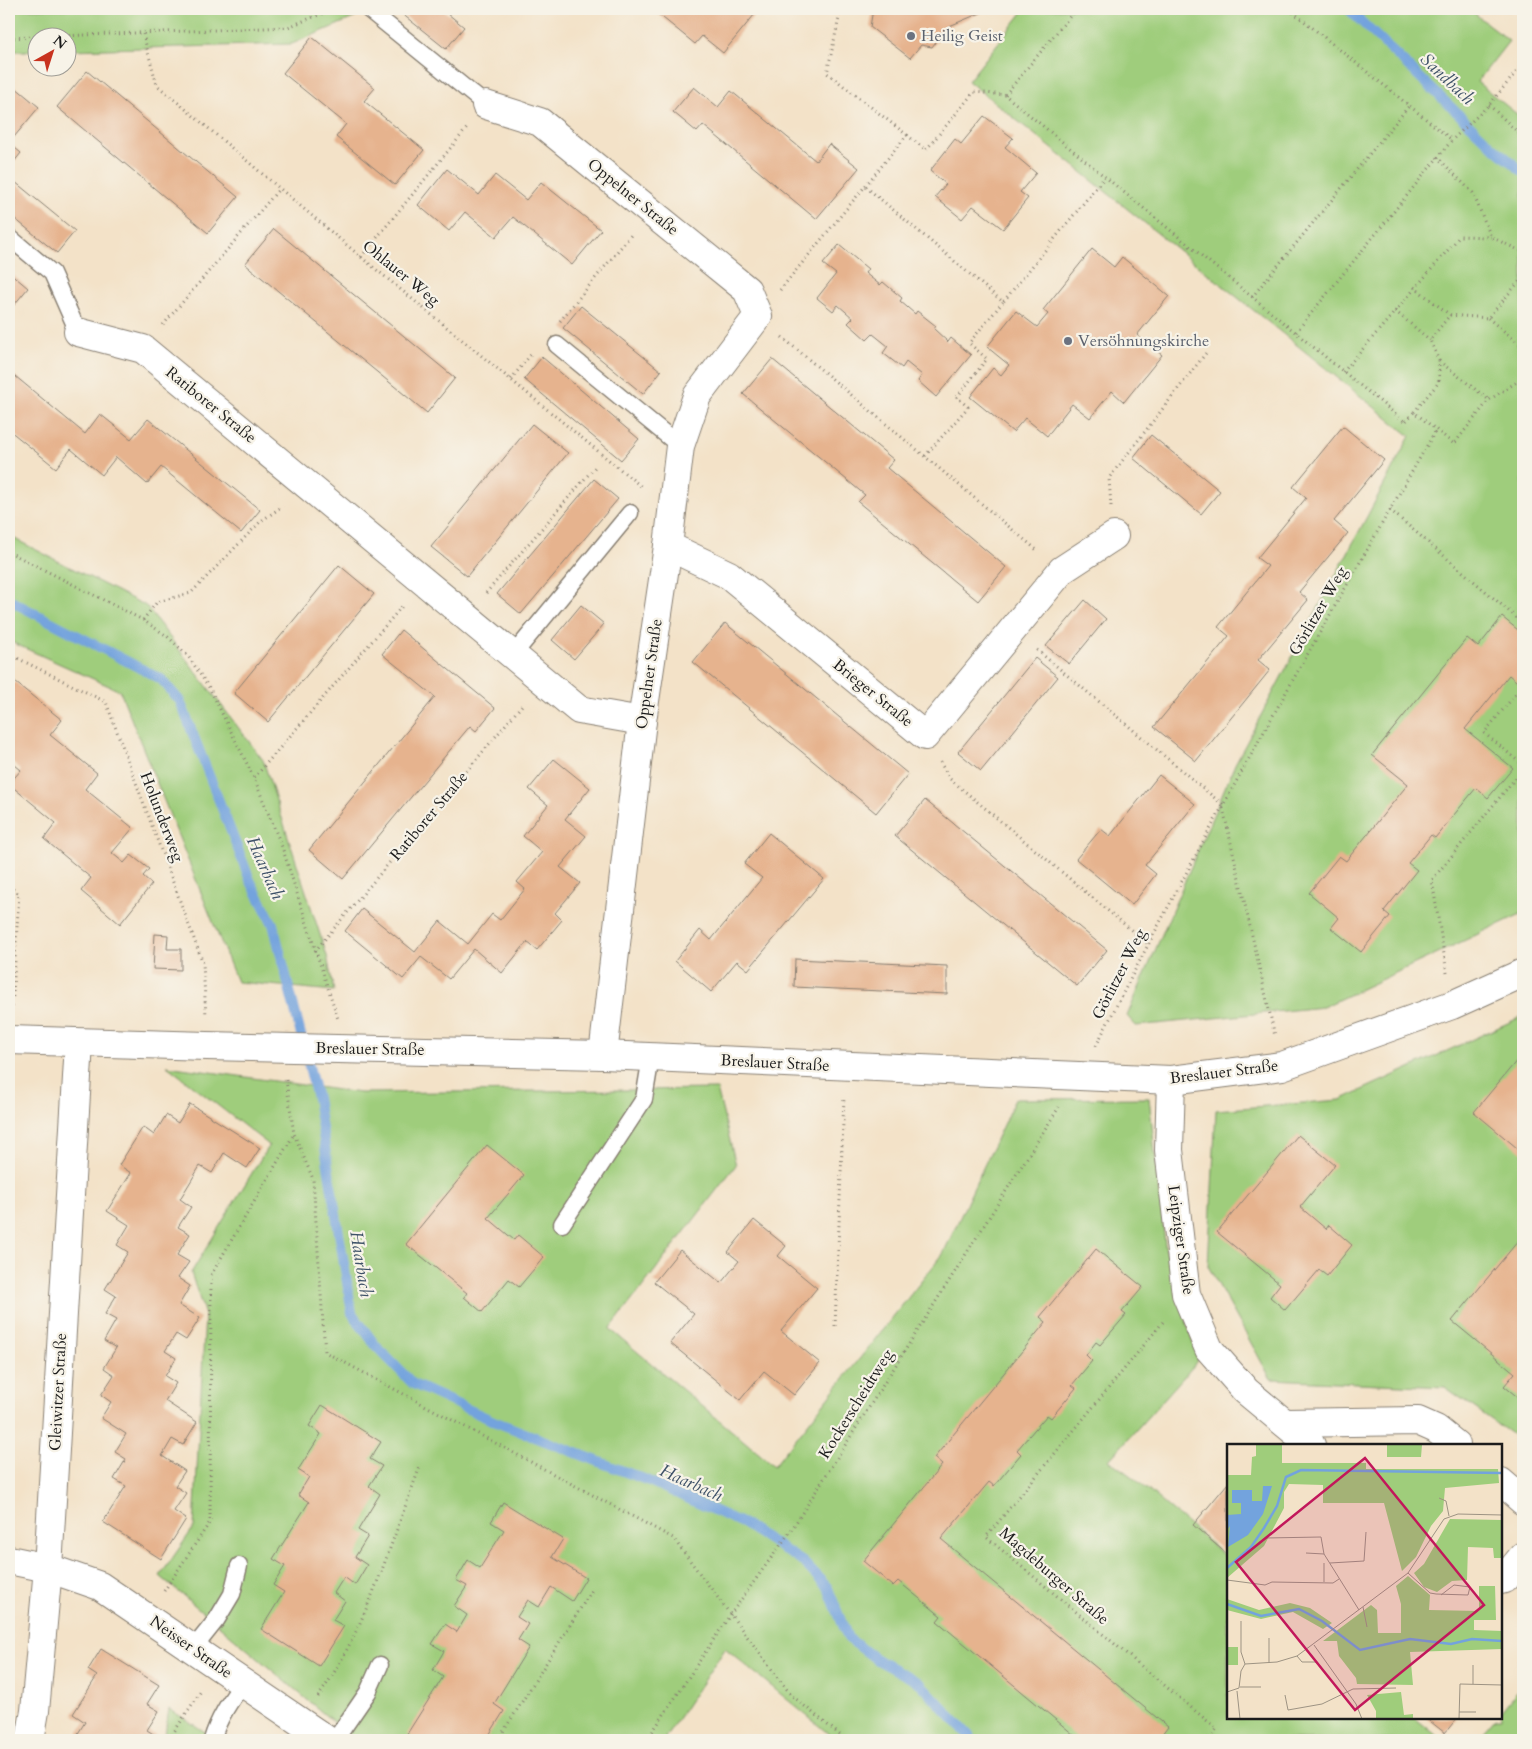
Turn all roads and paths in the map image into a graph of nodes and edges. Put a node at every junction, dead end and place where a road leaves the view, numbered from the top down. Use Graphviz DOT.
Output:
graph roads {
  1 [pos="334,9"];
  2 [pos="368,9"];
  3 [pos="841,9"];
  4 [pos="1076,9"];
  5 [pos="1289,9"];
  6 [pos="143,34"];
  7 [pos="9,38"];
  8 [pos="1523,64"];
  9 [pos="1005,96"];
  10 [pos="486,105"];
  11 [pos="1409,106"];
  12 [pos="1489,106"];
  13 [pos="907,135"];
  14 [pos="1523,137"];
  15 [pos="1452,140"];
  16 [pos="1438,157"];
  17 [pos="1104,178"];
  18 [pos="866,187"];
  19 [pos="279,189"];
  20 [pos="650,211"];
  21 [pos="9,237"];
  22 [pos="1491,237"];
  23 [pos="1523,252"];
  24 [pos="361,257"];
  25 [pos="1523,277"];
  26 [pos="1414,287"];
  27 [pos="1252,297"];
  28 [pos="1003,302"];
  29 [pos="1395,311"];
  30 [pos="1450,315"];
  31 [pos="758,316"];
  32 [pos="1488,318"];
  33 [pos="559,321"];
  34 [pos="78,332"];
  35 [pos="1296,332"];
  36 [pos="1430,340"];
  37 [pos="557,345"];
  38 [pos="1523,347"];
  39 [pos="143,349"];
  40 [pos="535,350"];
  41 [pos="1206,353"];
  42 [pos="1439,361"];
  43 [pos="1343,372"];
  44 [pos="1523,378"];
  45 [pos="511,379"];
  46 [pos="1489,400"];
  47 [pos="1414,412"];
  48 [pos="1436,430"];
  49 [pos="680,446"];
  50 [pos="925,456"];
  51 [pos="595,468"];
  52 [pos="305,481"];
  53 [pos="1390,510"];
  54 [pos="672,512"];
  55 [pos="630,513"];
  56 [pos="1114,536"];
  57 [pos="668,546"];
  58 [pos="9,552"];
  59 [pos="1062,570"];
  60 [pos="424,581"];
  61 [pos="466,616"];
  62 [pos="143,620"];
  63 [pos="1523,623"];
  64 [pos="1013,631"];
  65 [pos="9,654"];
  66 [pos="513,655"];
  67 [pos="543,680"];
  68 [pos="1523,702"];
  69 [pos="642,722"];
  70 [pos="925,736"];
  71 [pos="1523,767"];
  72 [pos="254,778"];
  73 [pos="1222,804"];
  74 [pos="9,886"];
  75 [pos="1148,944"];
  76 [pos="315,952"];
  77 [pos="1523,973"];
  78 [pos="1452,1005"];
  79 [pos="10,1040"];
  80 [pos="79,1043"];
  81 [pos="207,1046"];
  82 [pos="281,1048"];
  83 [pos="341,1049"];
  84 [pos="603,1055"];
  85 [pos="651,1057"];
  86 [pos="846,1066"];
  87 [pos="1282,1066"];
  88 [pos="1080,1077"];
  89 [pos="1171,1080"];
  90 [pos="294,1134"];
  91 [pos="562,1224"];
  92 [pos="1186,1294"];
  93 [pos="835,1326"];
  94 [pos="1285,1423"];
  95 [pos="1311,1444"];
  96 [pos="1455,1444"];
  97 [pos="420,1467"];
  98 [pos="1502,1483"];
  99 [pos="1523,1501"];
  100 [pos="1523,1556"];
  101 [pos="9,1560"];
  102 [pos="239,1566"];
  103 [pos="48,1568"];
  104 [pos="1502,1580"];
  105 [pos="592,1590"];
  106 [pos="730,1615"];
  107 [pos="147,1617"];
  108 [pos="193,1649"];
  109 [pos="218,1665"];
  110 [pos="380,1665"];
  111 [pos="243,1683"];
  112 [pos="300,1722"];
  113 [pos="30,1740"];
  114 [pos="171,1740"];
  115 [pos="212,1740"];
  116 [pos="327,1740"];
  117 [pos="335,1740"];
  118 [pos="498,1740"];
  119 [pos="647,1740"];
  120 [pos="846,1740"];
  121 [pos="1208,1740"];
  1 -- 6 [label="path"];
  2 -- 10 [label="lane"];
  3 -- 13 [label="path"];
  4 -- 9 [label="path"];
  5 -- 11 [label="path"];
  6 -- 7 [label="path"];
  6 -- 19 [label="path, Ohlauer Weg"];
  8 -- 12 [label="path"];
  9 -- 13 [label="path"];
  9 -- 17 [label="path"];
  10 -- 20 [label="street, Oppelner Straße"];
  10 -- 24 [label="path"];
  11 -- 15 [label="path"];
  11 -- 27 [label="path"];
  12 -- 14 [label="path"];
  12 -- 15 [label="path"];
  13 -- 18 [label="path"];
  15 -- 16 [label="path"];
  16 -- 22 [label="path"];
  16 -- 35 [label="path"];
  17 -- 27 [label="path"];
  17 -- 28 [label="path"];
  18 -- 28 [label="path"];
  18 -- 31 [label="path"];
  19 -- 24 [label="path, Ohlauer Weg"];
  19 -- 39 [label="path"];
  20 -- 31 [label="street, Oppelner Straße"];
  20 -- 33 [label="path"];
  21 -- 34 [label="lane, Ratiborer Straße"];
  22 -- 23 [label="path"];
  22 -- 26 [label="path"];
  24 -- 45 [label="path, Ohlauer Weg"];
  25 -- 32 [label="path"];
  26 -- 29 [label="path"];
  26 -- 30 [label="path"];
  27 -- 35 [label="path"];
  28 -- 50 [label="path"];
  29 -- 36 [label="path"];
  29 -- 43 [label="path"];
  30 -- 32 [label="path"];
  30 -- 36 [label="path"];
  31 -- 49 [label="street, Oppelner Straße"];
  31 -- 50 [label="path"];
  32 -- 38 [label="path"];
  34 -- 39 [label="street, Ratiborer Straße"];
  35 -- 43 [label="path"];
  36 -- 42 [label="path"];
  37 -- 49 [label="lane"];
  39 -- 52 [label="street, Ratiborer Straße"];
  40 -- 45 [label="path"];
  41 -- 56 [label="path"];
  42 -- 46 [label="path"];
  42 -- 47 [label="path"];
  43 -- 47 [label="path"];
  44 -- 46 [label="path"];
  45 -- 54 [label="path, Ohlauer Weg"];
  46 -- 48 [label="path"];
  47 -- 48 [label="path"];
  48 -- 53 [label="path, Görlitzer Weg"];
  49 -- 54 [label="street, Oppelner Straße"];
  50 -- 59 [label="path"];
  51 -- 61 [label="path"];
  52 -- 60 [label="street, Ratiborer Straße"];
  52 -- 62 [label="path"];
  53 -- 63 [label="path"];
  53 -- 73 [label="path, Görlitzer Weg"];
  54 -- 57 [label="street, Oppelner Straße"];
  55 -- 66 [label="lane"];
  56 -- 59 [label="street, Brieger Straße"];
  57 -- 69 [label="street, Oppelner Straße"];
  57 -- 70 [label="street, Brieger Straße"];
  58 -- 62 [label="path"];
  59 -- 64 [label="street, Brieger Straße"];
  60 -- 61 [label="street, Ratiborer Straße"];
  60 -- 72 [label="path"];
  61 -- 66 [label="street, Ratiborer Straße"];
  62 -- 72 [label="path"];
  64 -- 70 [label="street, Brieger Straße"];
  64 -- 73 [label="path"];
  65 -- 81 [label="path, Holunderweg"];
  66 -- 67 [label="street, Ratiborer Straße"];
  67 -- 69 [label="street, Ratiborer Straße"];
  67 -- 76 [label="path, Ratiborer Straße"];
  68 -- 71 [label="path"];
  69 -- 84 [label="street, Oppelner Straße"];
  70 -- 75 [label="path"];
  71 -- 78 [label="path"];
  72 -- 76 [label="path"];
  73 -- 75 [label="path, Görlitzer Weg"];
  73 -- 87 [label="path"];
  74 -- 79 [label="path"];
  75 -- 88 [label="path, Görlitzer Weg"];
  76 -- 83 [label="path"];
  77 -- 78 [label="street, Breslauer Straße"];
  78 -- 87 [label="street, Breslauer Straße"];
  79 -- 80 [label="street, Breslauer Straße"];
  80 -- 81 [label="street, Breslauer Straße"];
  80 -- 103 [label="street, Gleiwitzer Straße"];
  81 -- 82 [label="street, Breslauer Straße"];
  82 -- 83 [label="street, Breslauer Straße"];
  82 -- 90 [label="path"];
  83 -- 84 [label="street, Breslauer Straße"];
  84 -- 85 [label="street, Breslauer Straße"];
  85 -- 86 [label="street, Breslauer Straße"];
  85 -- 91 [label="lane"];
  86 -- 88 [label="street, Breslauer Straße"];
  86 -- 93 [label="path"];
  87 -- 89 [label="street, Breslauer Straße"];
  88 -- 89 [label="street, Breslauer Straße"];
  88 -- 106 [label="path, Kockerscheidtweg"];
  89 -- 92 [label="street, Leipziger Straße"];
  90 -- 106 [label="path"];
  90 -- 107 [label="path"];
  92 -- 94 [label="street, Leipziger Straße"];
  92 -- 121 [label="path, Magdeburger Straße"];
  94 -- 95 [label="street, Leipziger Straße"];
  94 -- 96 [label="street"];
  97 -- 112 [label="path"];
  98 -- 99 [label="street"];
  100 -- 104 [label="street"];
  101 -- 103 [label="street, Neisser Straße"];
  102 -- 108 [label="lane"];
  103 -- 107 [label="street, Neisser Straße"];
  103 -- 113 [label="street, Gleiwitzer Straße"];
  105 -- 118 [label="path"];
  106 -- 119 [label="path, Kockerscheidtweg"];
  106 -- 120 [label="path"];
  107 -- 108 [label="street, Neisser Straße"];
  108 -- 109 [label="street, Neisser Straße"];
  109 -- 111 [label="street, Neisser Straße"];
  109 -- 114 [label="path"];
  110 -- 117 [label="lane"];
  111 -- 112 [label="street, Neisser Straße"];
  111 -- 115 [label="lane"];
  112 -- 116 [label="street, Neisser Straße"];
}
